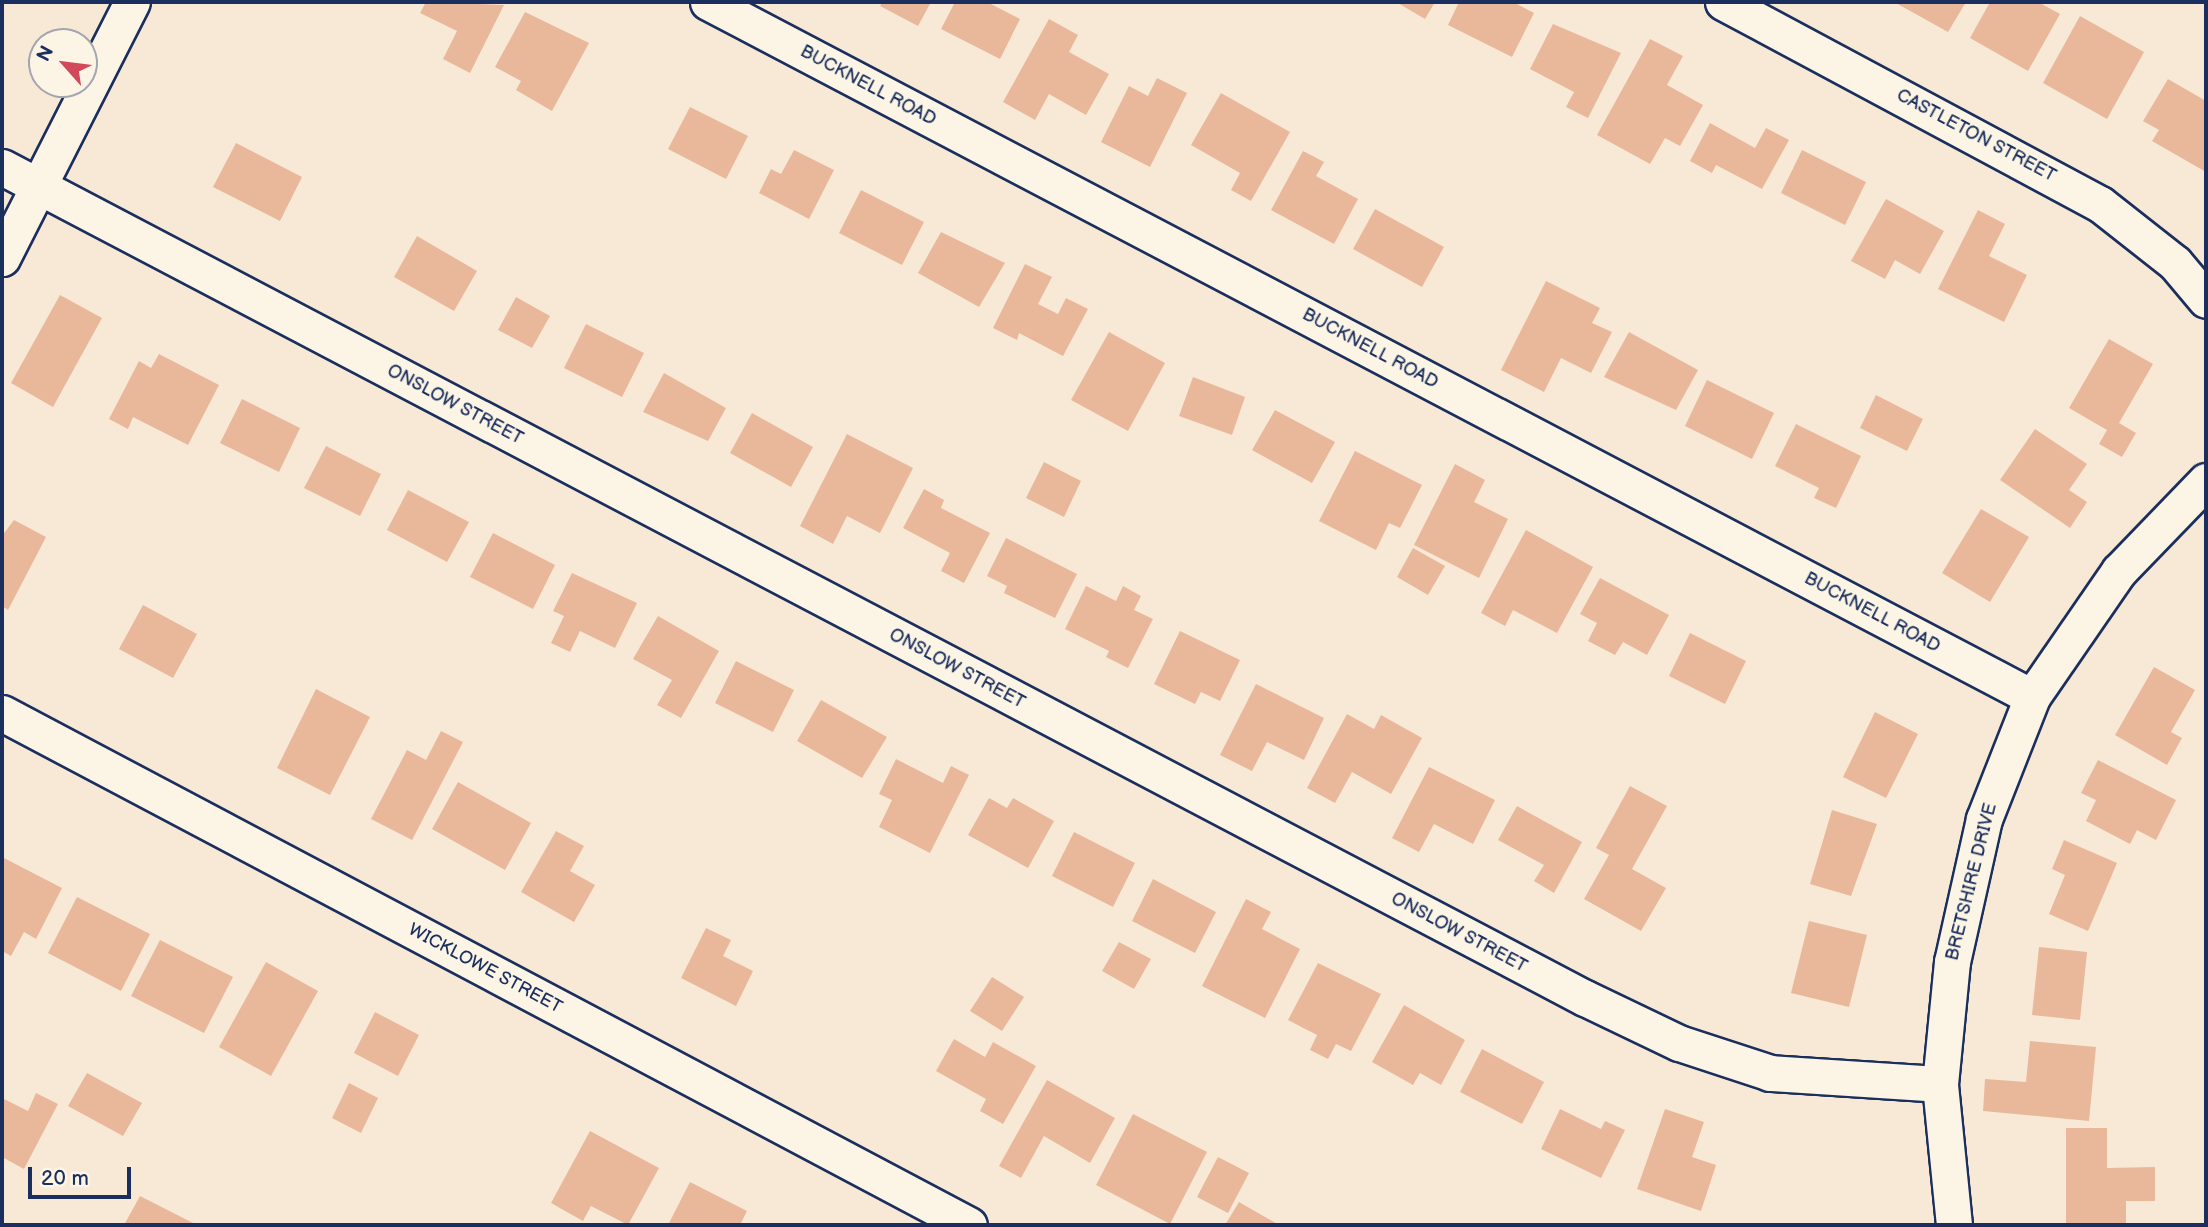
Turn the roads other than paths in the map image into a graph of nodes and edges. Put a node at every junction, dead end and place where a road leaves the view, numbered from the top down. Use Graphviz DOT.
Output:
graph roads {
  1 [pos="132,2"];
  2 [pos="708,2"];
  3 [pos="1723,2"];
  4 [pos="2,167"];
  5 [pos="39,186"];
  6 [pos="2,258"];
  7 [pos="2206,300"];
  8 [pos="2206,481"];
  9 [pos="2032,697"];
  10 [pos="2,713"];
  11 [pos="1940,1084"];
  12 [pos="969,1225"];
  13 [pos="1954,1225"];
  1 -- 5 [label="street"];
  2 -- 9 [label="street, BUCKNELL ROAD"];
  3 -- 7 [label="street, CASTLETON STREET"];
  4 -- 5 [label="street, ONSLOW STREET"];
  5 -- 6 [label="street"];
  5 -- 11 [label="street, ONSLOW STREET"];
  8 -- 9 [label="street, BRETSHIRE DRIVE"];
  9 -- 11 [label="street, BRETSHIRE DRIVE"];
  10 -- 12 [label="street, WICKLOWE STREET"];
  11 -- 13 [label="street, BRETSHIRE DRIVE"];
}
